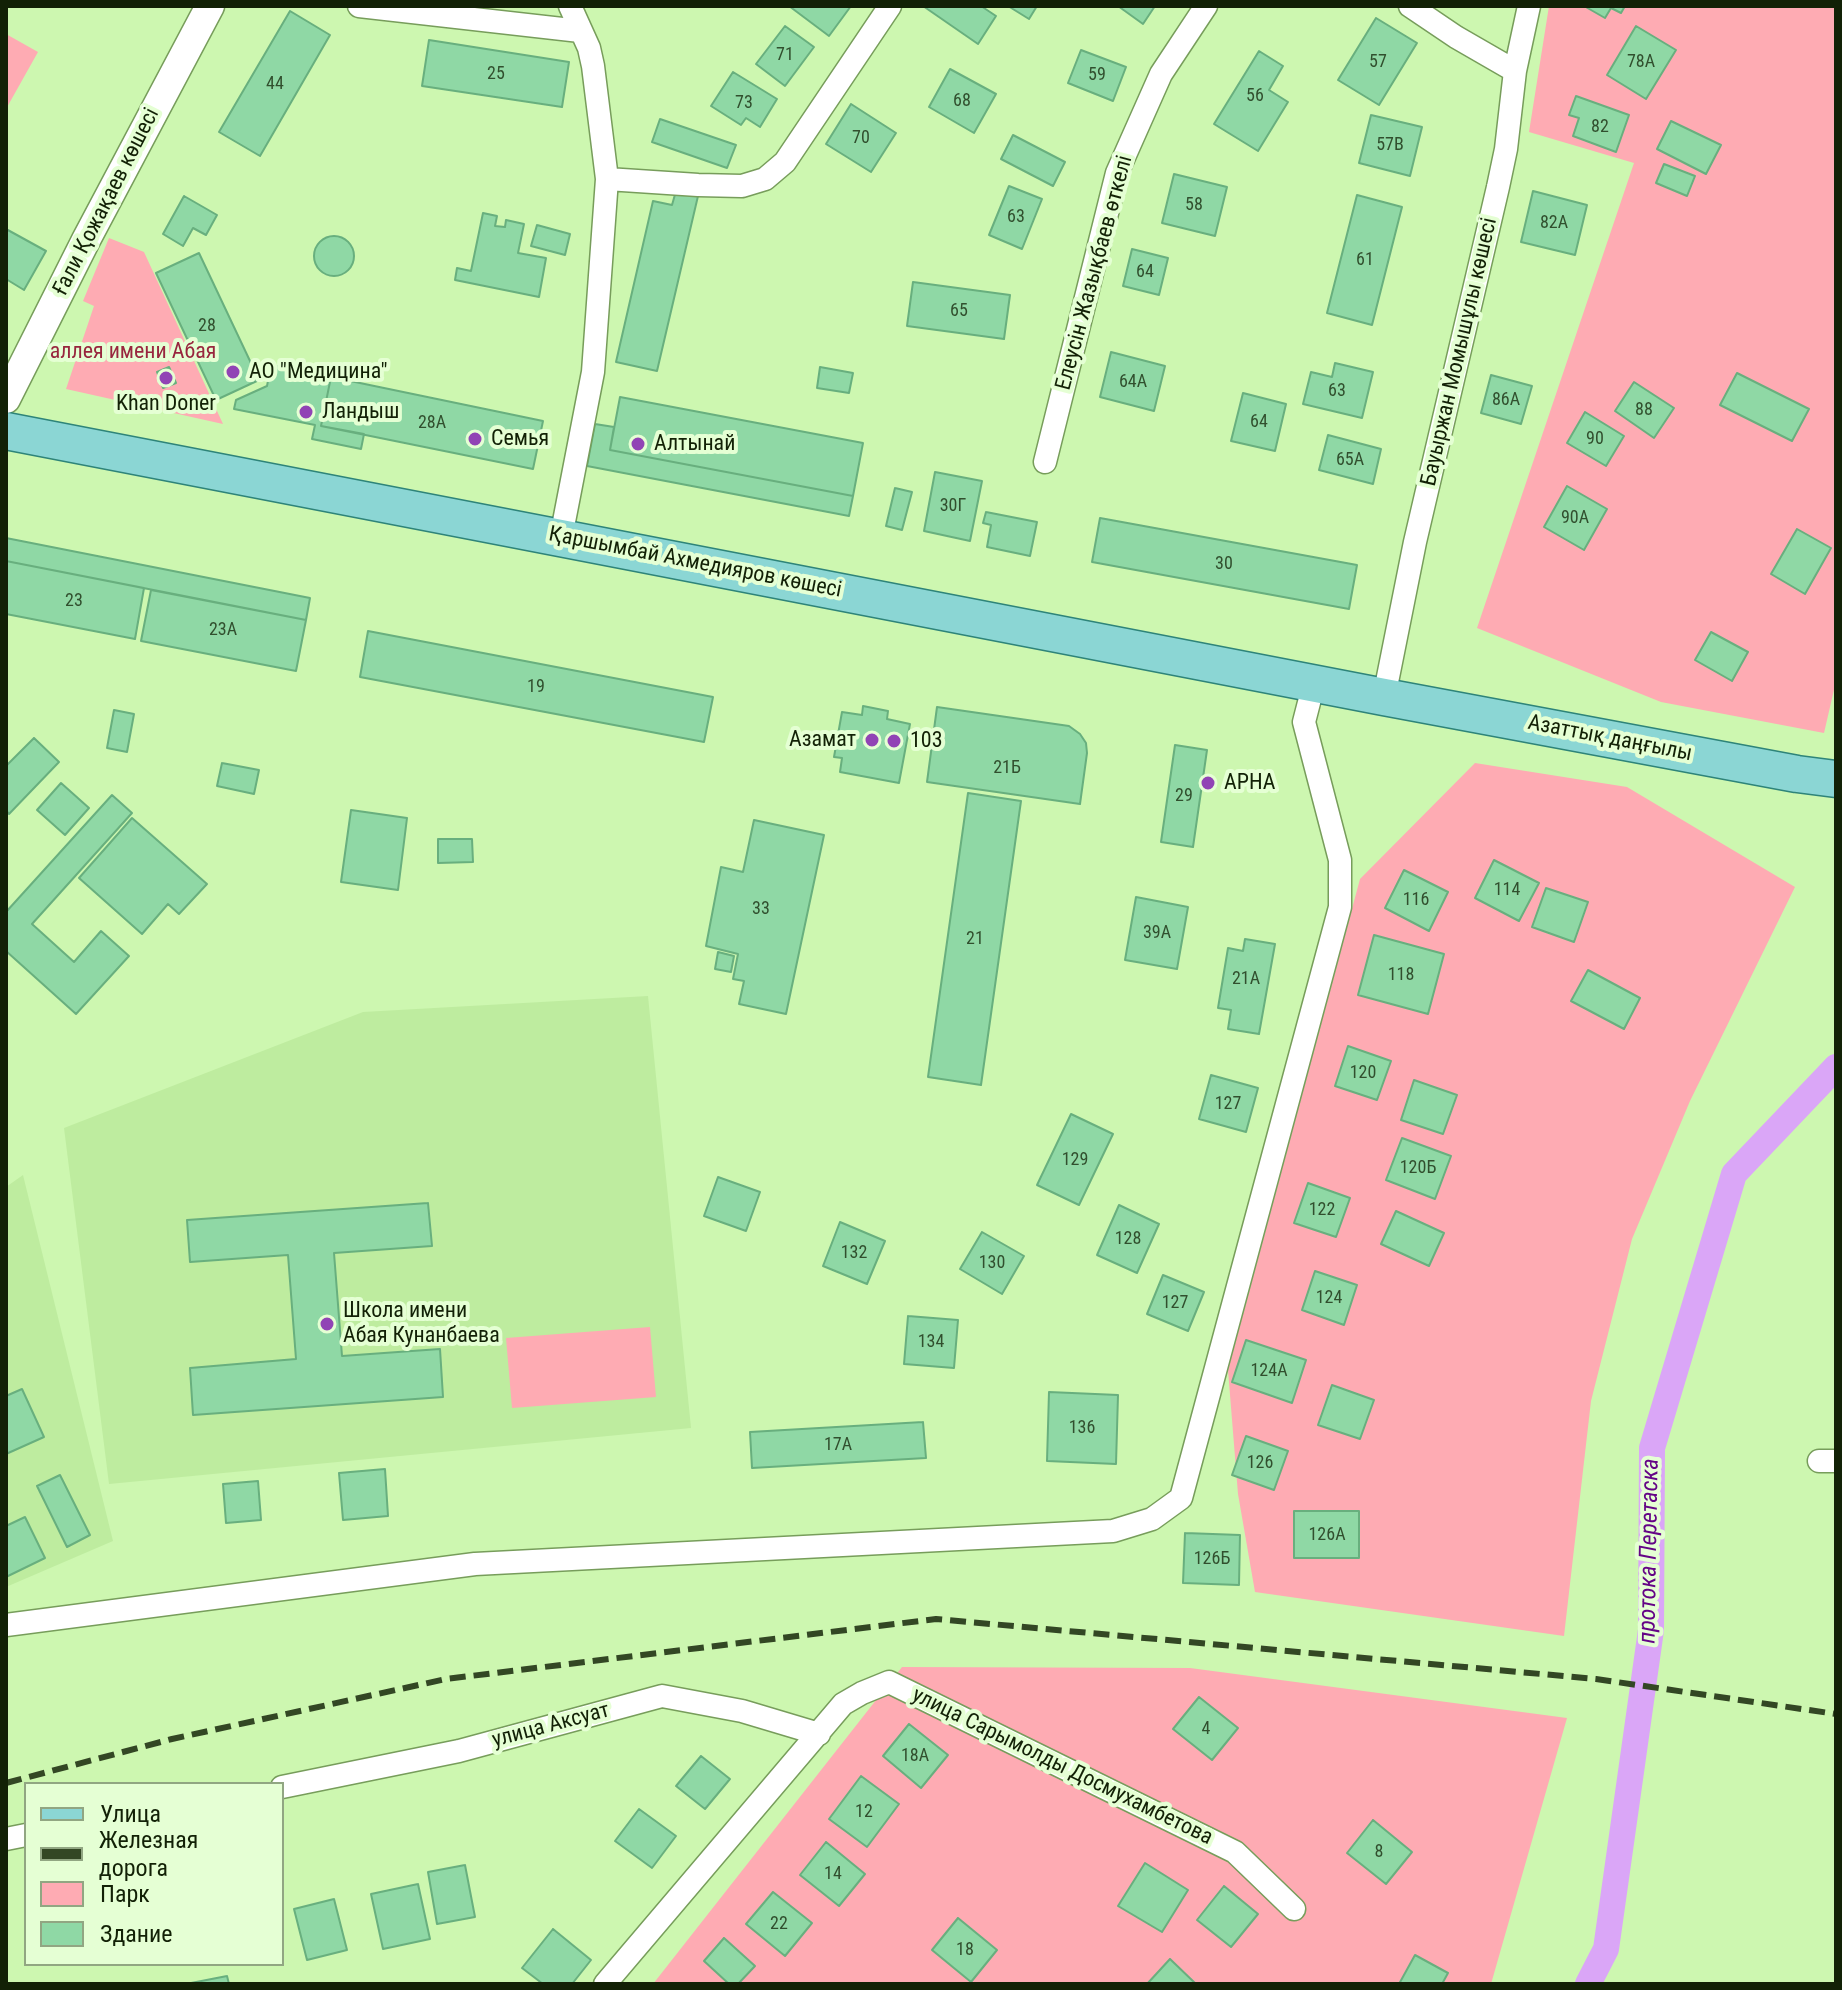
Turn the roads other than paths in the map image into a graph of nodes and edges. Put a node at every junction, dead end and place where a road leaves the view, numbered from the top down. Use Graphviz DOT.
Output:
graph roads {
  1 [pos="210,6"];
  2 [pos="359,6"];
  3 [pos="570,6"];
  4 [pos="890,6"];
  5 [pos="1206,6"];
  6 [pos="1410,6"];
  7 [pos="1529,6"];
  8 [pos="580,31"];
  9 [pos="1515,71"];
  10 [pos="607,179"];
  11 [pos="6,399"];
  12 [pos="6,431"];
  13 [pos="1045,462"];
  14 [pos="561,537"];
  15 [pos="1314,683"];
  16 [pos="1384,697"];
  17 [pos="1836,779"];
  18 [pos="6,1625"];
  19 [pos="819,1734"];
  20 [pos="284,1787"];
  21 [pos="1294,1909"];
  22 [pos="605,1984"];
  1 -- 11 [label="street, Ғали Қожақаев көшесі"];
  2 -- 8 [label="street"];
  3 -- 8 [label="street"];
  4 -- 10 [label="street"];
  5 -- 13 [label="street, Елеусін Жазықбаев өткелі"];
  6 -- 9 [label="street"];
  7 -- 9 [label="street, Бауыржан Момышұлы көшесі"];
  8 -- 10 [label="street"];
  9 -- 16 [label="street, Бауыржан Момышұлы көшесі"];
  10 -- 14 [label="street"];
  12 -- 14 [label="main road, Қаршымбай Ахмедияров көшесі"];
  14 -- 15 [label="main road, Қаршымбай Ахмедияров көшесі"];
  15 -- 16 [label="main road, Қаршымбай Ахмедияров көшесі"];
  15 -- 18 [label="street"];
  16 -- 17 [label="main road, Азаттық даңғылы"];
  19 -- 20 [label="street, улица Аксуат"];
  19 -- 21 [label="street, улица Сарымолды Досмухамбетова"];
  19 -- 22 [label="street, улица Сарымолды Досмухамбетова"];
}
